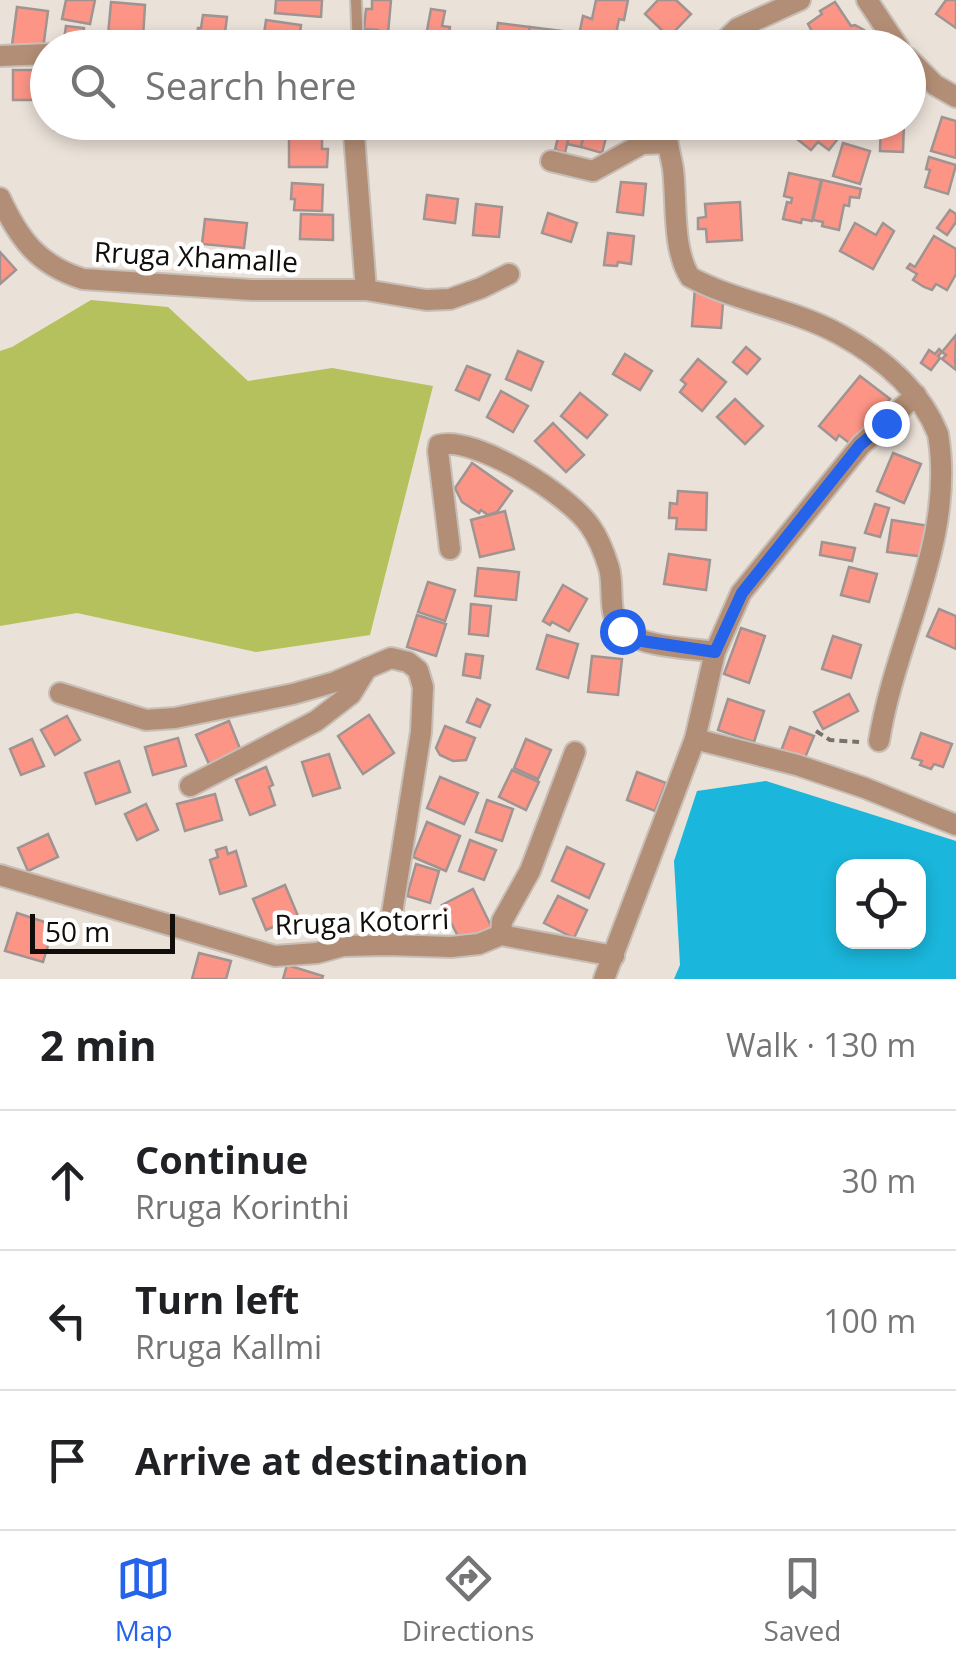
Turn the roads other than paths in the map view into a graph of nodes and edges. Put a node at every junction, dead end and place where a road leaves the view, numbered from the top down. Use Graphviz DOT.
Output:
graph roads {
  1 [pos="356,0"];
  2 [pos="800,0"];
  3 [pos="866,0"];
  4 [pos="357,30"];
  5 [pos="736,30"];
  6 [pos="887,30"];
  7 [pos="30,55"];
  8 [pos="0,56"];
  9 [pos="926,75"];
  10 [pos="956,97"];
  11 [pos="354,140"];
  12 [pos="651,140"];
  13 [pos="668,140"];
  14 [pos="551,161"];
  15 [pos="0,198"];
  16 [pos="509,274"];
  17 [pos="366,290"];
  18 [pos="916,396"];
  19 [pos="952,523"];
  20 [pos="450,548"];
  21 [pos="715,652"];
  22 [pos="367,668"];
  23 [pos="60,693"];
  24 [pos="696,739"];
  25 [pos="879,740"];
  26 [pos="576,752"];
  27 [pos="190,786"];
  28 [pos="956,825"];
  29 [pos="0,875"];
  30 [pos="501,935"];
  31 [pos="387,944"];
  32 [pos="614,956"];
  33 [pos="604,979"];
  1 -- 4 [label="lane"];
  2 -- 5 [label="street"];
  3 -- 6 [label="street"];
  7 -- 8 [label="street"];
  9 -- 10 [label="street"];
  11 -- 17 [label="street"];
  12 -- 14 [label="street"];
  13 -- 18 [label="street"];
  15 -- 17 [label="street, Rruga Xhamalle"];
  16 -- 17 [label="street, Rruga Xhamalle"];
  18 -- 19 [label="street"];
  18 -- 21 [label="street"];
  19 -- 25 [label="street"];
  20 -- 21 [label="street"];
  21 -- 24 [label="street"];
  22 -- 23 [label="street"];
  22 -- 27 [label="street"];
  22 -- 31 [label="street"];
  24 -- 28 [label="street"];
  24 -- 32 [label="street"];
  26 -- 30 [label="street"];
  29 -- 31 [label="street, Rruga Kotorri"];
  30 -- 31 [label="street, Rruga Kotorri"];
  30 -- 32 [label="street, Rruga Kotorri"];
  32 -- 33 [label="street"];
}
